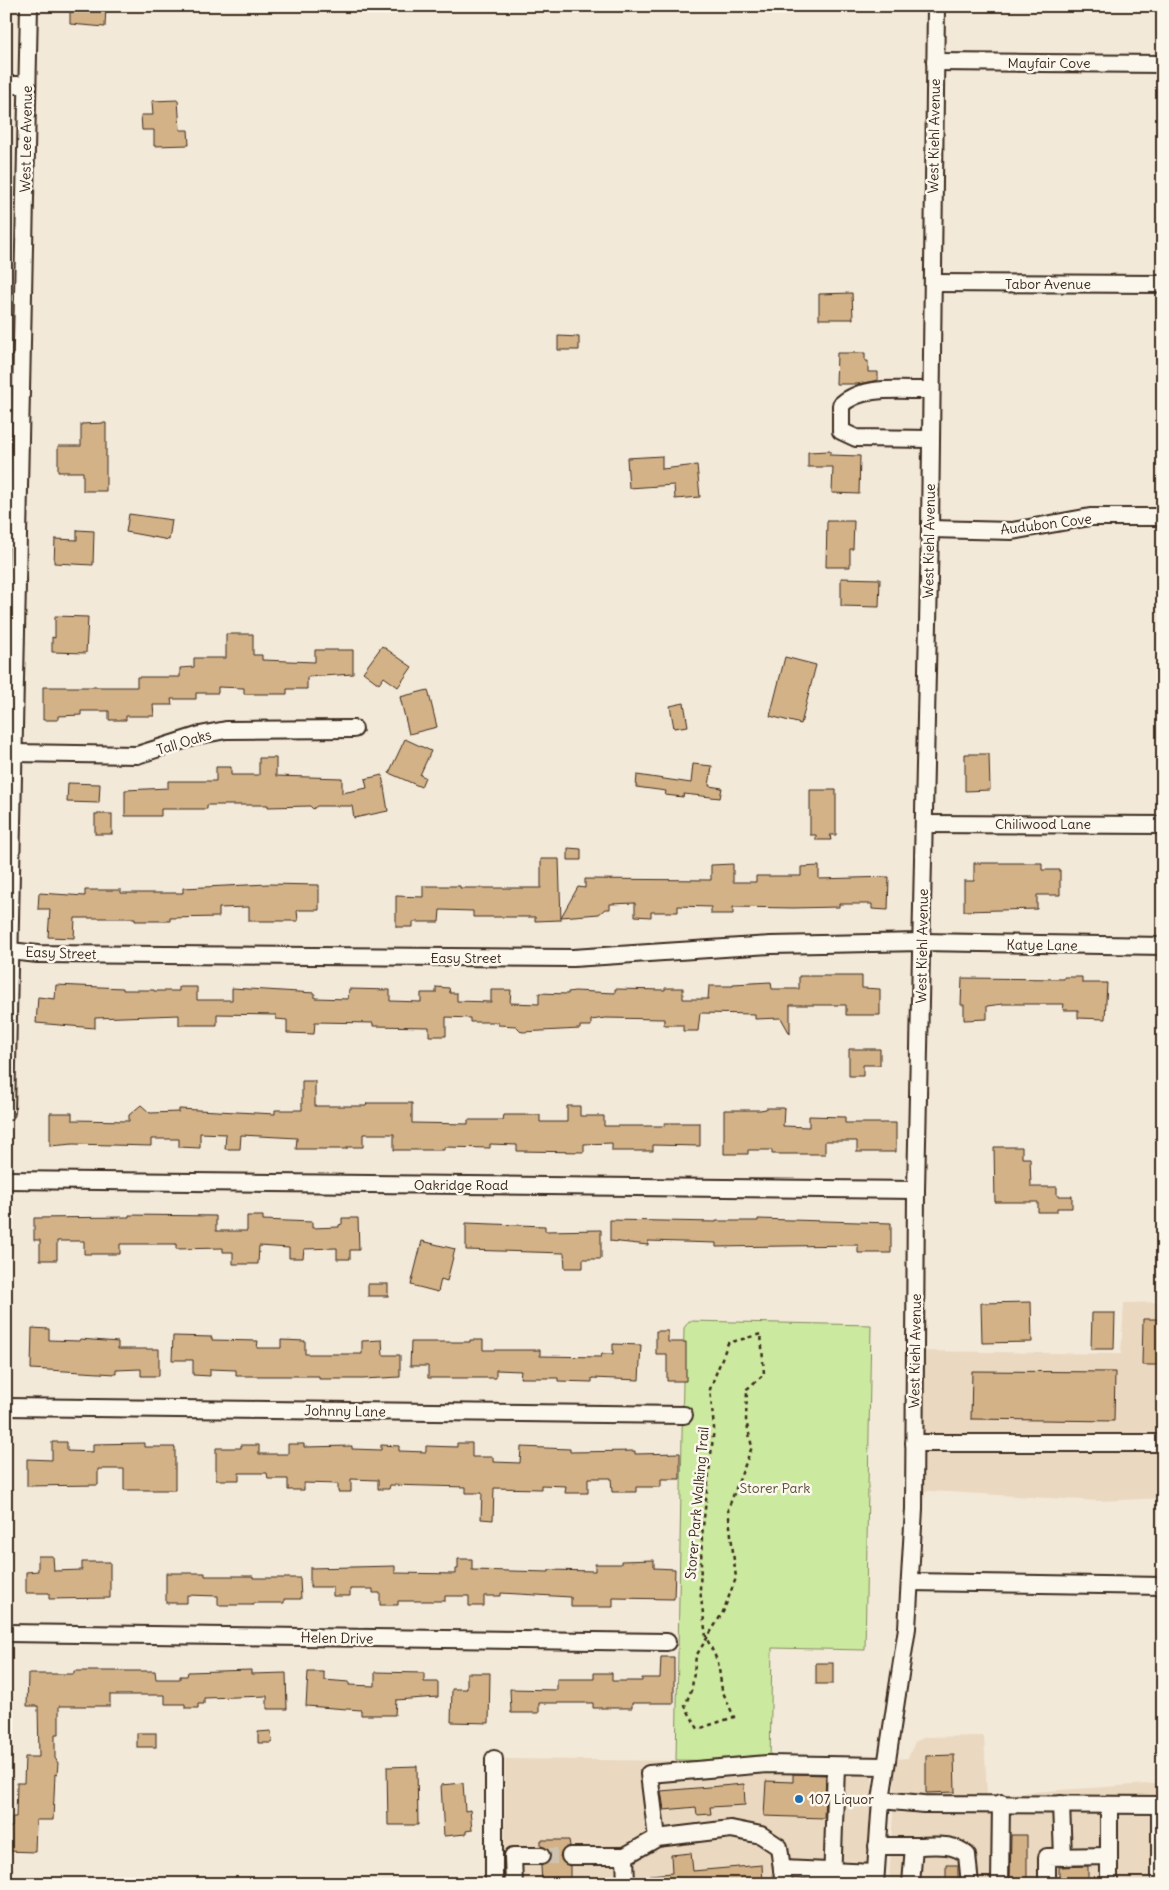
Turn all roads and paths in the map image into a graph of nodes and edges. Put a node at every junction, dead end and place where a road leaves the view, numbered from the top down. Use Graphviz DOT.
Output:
graph roads {
  1 [pos="29,6"];
  2 [pos="936,6"];
  3 [pos="935,62"];
  4 [pos="1163,64"];
  5 [pos="6,85"];
  6 [pos="27,85"];
  7 [pos="933,283"];
  8 [pos="1163,284"];
  9 [pos="931,390"];
  10 [pos="931,439"];
  11 [pos="1163,517"];
  12 [pos="930,529"];
  13 [pos="354,729"];
  14 [pos="14,753"];
  15 [pos="924,824"];
  16 [pos="1163,825"];
  17 [pos="922,942"];
  18 [pos="1163,946"];
  19 [pos="10,951"];
  20 [pos="6,1112"];
  21 [pos="6,1180"];
  22 [pos="916,1190"];
  23 [pos="6,1407"];
  24 [pos="684,1415"];
  25 [pos="914,1443"];
  26 [pos="1163,1443"];
  27 [pos="910,1582"];
  28 [pos="1163,1586"];
  29 [pos="6,1633"];
  30 [pos="706,1637"];
  31 [pos="667,1642"];
  32 [pos="494,1759"];
  33 [pos="836,1766"];
  34 [pos="885,1766"];
  35 [pos="880,1800"];
  36 [pos="1001,1803"];
  37 [pos="1062,1804"];
  38 [pos="1109,1805"];
  39 [pos="1161,1805"];
  40 [pos="657,1838"];
  41 [pos="877,1846"];
  42 [pos="914,1846"];
  43 [pos="541,1856"];
  44 [pos="570,1856"];
  45 [pos="625,1856"];
  46 [pos="1109,1856"];
  47 [pos="1063,1857"];
  48 [pos="783,1876"];
  49 [pos="832,1877"];
  50 [pos="875,1878"];
  51 [pos="494,1884"];
  52 [pos="514,1884"];
  53 [pos="626,1884"];
  54 [pos="911,1884"];
  55 [pos="970,1884"];
  56 [pos="1000,1884"];
  57 [pos="1047,1884"];
  58 [pos="1109,1884"];
  59 [pos="1160,1884"];
  1 -- 6 [label="street, West Lee Avenue"];
  2 -- 3 [label="street, West Kiehl Avenue"];
  3 -- 4 [label="street, Mayfair Cove"];
  3 -- 7 [label="street, West Kiehl Avenue"];
  5 -- 6 [label="street"];
  6 -- 14 [label="street, West Lee Avenue"];
  7 -- 8 [label="street, Tabor Avenue"];
  7 -- 9 [label="street, West Kiehl Avenue"];
  9 -- 10 [label="street, West Kiehl Avenue"];
  9 -- 10 [label="street"];
  10 -- 12 [label="street, West Kiehl Avenue"];
  11 -- 12 [label="street, Audubon Cove"];
  12 -- 15 [label="street, West Kiehl Avenue"];
  13 -- 14 [label="street, Tall Oaks"];
  14 -- 19 [label="street, West Lee Avenue"];
  15 -- 16 [label="street, Chiliwood Lane"];
  15 -- 17 [label="street, West Kiehl Avenue"];
  17 -- 18 [label="street, Katye Lane"];
  17 -- 19 [label="street, Easy Street"];
  17 -- 22 [label="street, West Kiehl Avenue"];
  19 -- 20 [label="street, West Lee Avenue"];
  21 -- 22 [label="street, Oakridge Road"];
  22 -- 25 [label="street, West Kiehl Avenue"];
  23 -- 24 [label="street, Johnny Lane"];
  25 -- 26 [label="street"];
  25 -- 27 [label="street, West Kiehl Avenue"];
  27 -- 28 [label="street"];
  27 -- 34 [label="street, West Kiehl Avenue"];
  29 -- 31 [label="street, Helen Drive"];
  30 -- 30 [label="path, Storer Park Walking Trail"];
  30 -- 30 [label="path, Storer Park Walking Trail"];
  32 -- 51 [label="street"];
  33 -- 34 [label="street"];
  33 -- 40 [label="street"];
  33 -- 49 [label="street"];
  34 -- 35 [label="street, West Kiehl Avenue"];
  35 -- 36 [label="street"];
  35 -- 41 [label="street, West Kiehl Avenue"];
  36 -- 37 [label="street"];
  36 -- 56 [label="street"];
  37 -- 38 [label="street"];
  37 -- 47 [label="street"];
  38 -- 39 [label="street"];
  38 -- 46 [label="street"];
  39 -- 59 [label="street"];
  40 -- 45 [label="street"];
  40 -- 48 [label="street"];
  41 -- 42 [label="street"];
  41 -- 50 [label="street, West Kiehl Avenue"];
  42 -- 54 [label="street"];
  42 -- 55 [label="street"];
  43 -- 52 [label="street"];
  44 -- 45 [label="street"];
  45 -- 53 [label="street"];
  46 -- 47 [label="street"];
  46 -- 58 [label="street"];
  47 -- 57 [label="street"];
  48 -- 49 [label="street"];
  49 -- 50 [label="street"];
}
